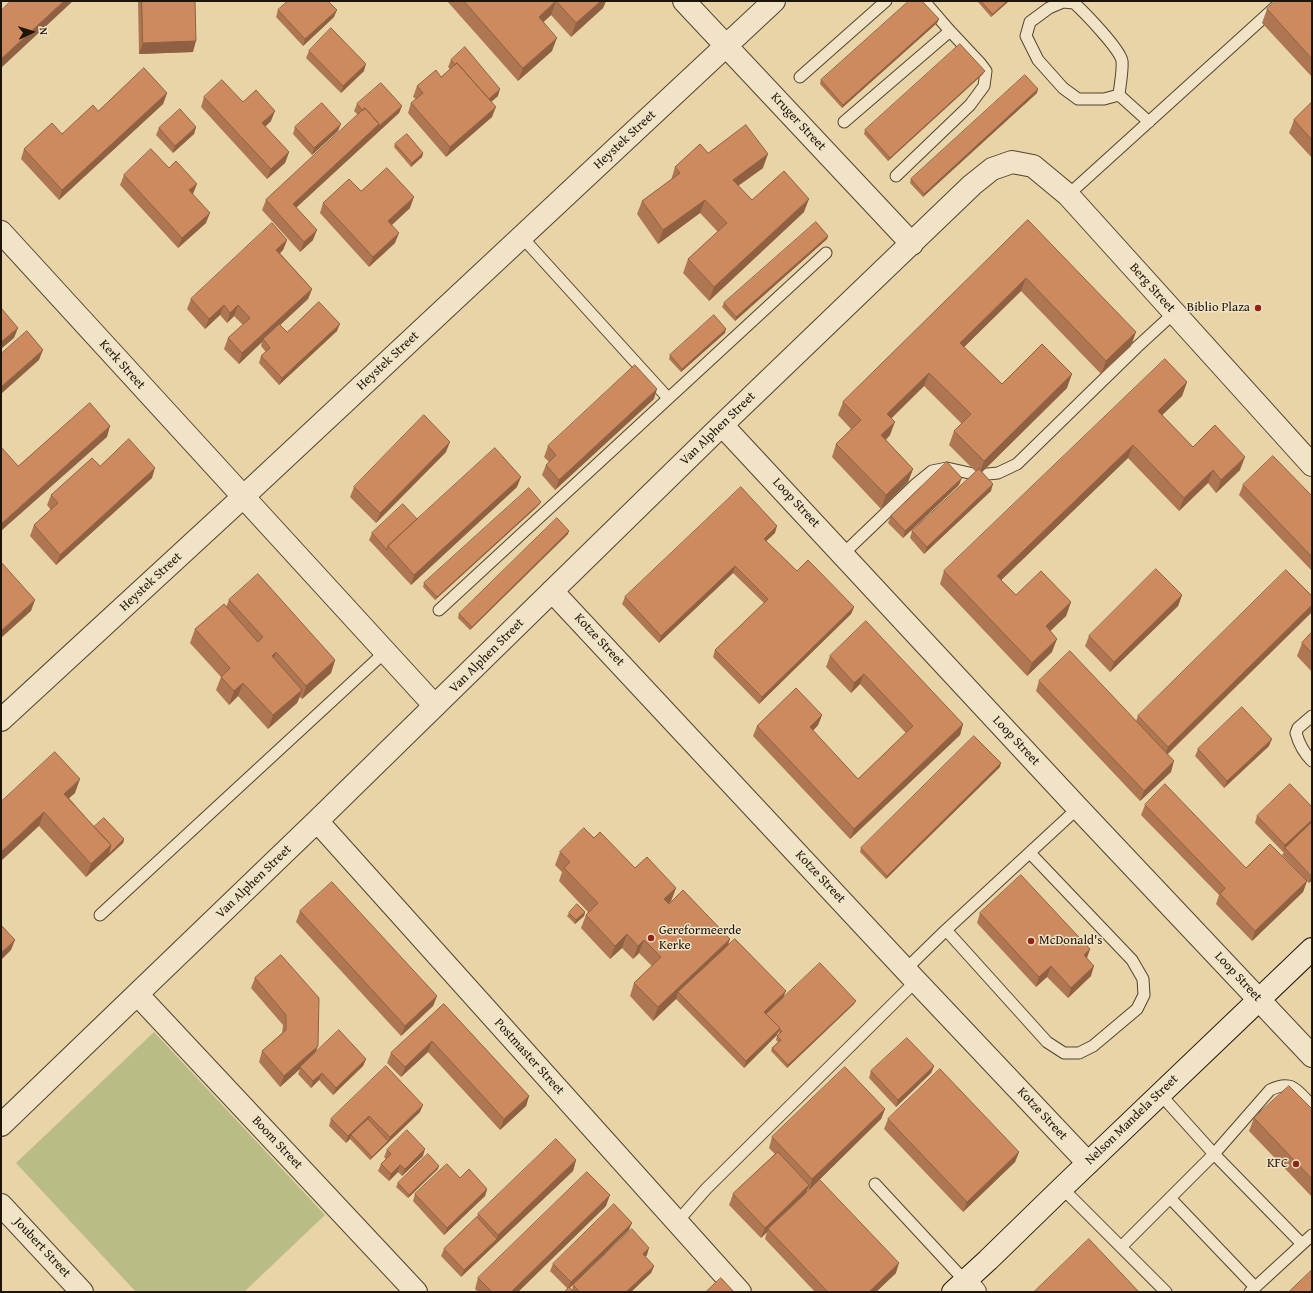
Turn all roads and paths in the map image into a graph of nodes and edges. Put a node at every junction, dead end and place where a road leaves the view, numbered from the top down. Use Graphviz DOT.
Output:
graph roads {
  1 [pos="684,1"];
  2 [pos="774,1"];
  3 [pos="886,1"];
  4 [pos="924,1"];
  5 [pos="1282,1"];
  6 [pos="950,31"];
  7 [pos="726,46"];
  8 [pos="800,77"];
  9 [pos="1119,95"];
  10 [pos="844,122"];
  11 [pos="1149,122"];
  12 [pos="896,176"];
  13 [pos="972,185"];
  14 [pos="1068,195"];
  15 [pos="1,232"];
  16 [pos="521,236"];
  17 [pos="912,244"];
  18 [pos="826,253"];
  19 [pos="1174,313"];
  20 [pos="668,398"];
  21 [pos="722,425"];
  22 [pos="1312,465"];
  23 [pos="243,497"];
  24 [pos="843,554"];
  25 [pos="552,591"];
  26 [pos="439,610"];
  27 [pos="385,652"];
  28 [pos="435,706"];
  29 [pos="1312,716"];
  30 [pos="1,720"];
  31 [pos="1312,761"];
  32 [pos="1078,808"];
  33 [pos="317,821"];
  34 [pos="1030,853"];
  35 [pos="100,915"];
  36 [pos="946,930"];
  37 [pos="1312,949"];
  38 [pos="911,975"];
  39 [pos="137,994"];
  40 [pos="1259,999"];
  41 [pos="1312,1056"];
  42 [pos="1160,1094"];
  43 [pos="1312,1106"];
  44 [pos="1,1125"];
  45 [pos="1214,1154"];
  46 [pos="1088,1163"];
  47 [pos="875,1184"];
  48 [pos="1062,1188"];
  49 [pos="1170,1198"];
  50 [pos="1,1205"];
  51 [pos="677,1222"];
  52 [pos="1312,1235"];
  53 [pos="1302,1244"];
  54 [pos="1121,1247"];
  55 [pos="964,1288"];
  56 [pos="1253,1289"];
  57 [pos="82,1292"];
  58 [pos="416,1292"];
  59 [pos="740,1292"];
  60 [pos="1166,1292"];
  1 -- 7 [label="street, Kruger Street"];
  2 -- 7 [label="street, Heystek Street"];
  3 -- 8 [label="lane"];
  4 -- 6 [label="lane"];
  5 -- 11 [label="lane"];
  6 -- 10 [label="lane"];
  6 -- 12 [label="lane"];
  7 -- 16 [label="street, Heystek Street"];
  7 -- 17 [label="street, Kruger Street"];
  9 -- 9 [label="lane"];
  9 -- 11 [label="lane"];
  11 -- 14 [label="lane"];
  13 -- 14 [label="street, Berg Street"];
  13 -- 17 [label="street, Van Alphen Street"];
  14 -- 19 [label="street, Berg Street"];
  15 -- 23 [label="street, Kerk Street"];
  16 -- 20 [label="lane"];
  16 -- 23 [label="street, Heystek Street"];
  17 -- 21 [label="street, Van Alphen Street"];
  18 -- 20 [label="lane"];
  19 -- 22 [label="street, Berg Street"];
  19 -- 24 [label="lane"];
  20 -- 26 [label="lane"];
  21 -- 24 [label="street, Loop Street"];
  21 -- 25 [label="street, Van Alphen Street"];
  23 -- 27 [label="street, Kerk Street"];
  23 -- 30 [label="street, Heystek Street"];
  24 -- 32 [label="street, Loop Street"];
  25 -- 28 [label="street, Van Alphen Street"];
  25 -- 38 [label="street, Kotze Street"];
  27 -- 28 [label="street, Kerk Street"];
  27 -- 35 [label="lane"];
  28 -- 33 [label="street, Van Alphen Street"];
  29 -- 31 [label="lane"];
  32 -- 34 [label="lane"];
  32 -- 40 [label="street, Loop Street"];
  33 -- 39 [label="street, Van Alphen Street"];
  33 -- 51 [label="street, Postmaster Street"];
  34 -- 36 [label="lane"];
  34 -- 36 [label="lane"];
  36 -- 38 [label="lane"];
  37 -- 40 [label="street, Nelson Mandela Street"];
  38 -- 46 [label="street, Kotze Street"];
  38 -- 51 [label="lane"];
  39 -- 44 [label="street, Van Alphen Street"];
  39 -- 58 [label="street, Boom Street"];
  40 -- 41 [label="street, Loop Street"];
  40 -- 42 [label="street, Nelson Mandela Street"];
  42 -- 45 [label="lane"];
  42 -- 46 [label="street, Nelson Mandela Street"];
  43 -- 45 [label="lane"];
  45 -- 49 [label="lane"];
  45 -- 53 [label="lane"];
  46 -- 48 [label="street, Nelson Mandela Street"];
  47 -- 55 [label="lane"];
  48 -- 54 [label="lane"];
  48 -- 55 [label="street, Nelson Mandela Street"];
  49 -- 54 [label="lane"];
  49 -- 56 [label="lane"];
  50 -- 57 [label="street, Joubert Street"];
  51 -- 59 [label="street, Postmaster Street"];
  52 -- 53 [label="lane"];
  53 -- 56 [label="lane"];
  54 -- 60 [label="lane"];
}
